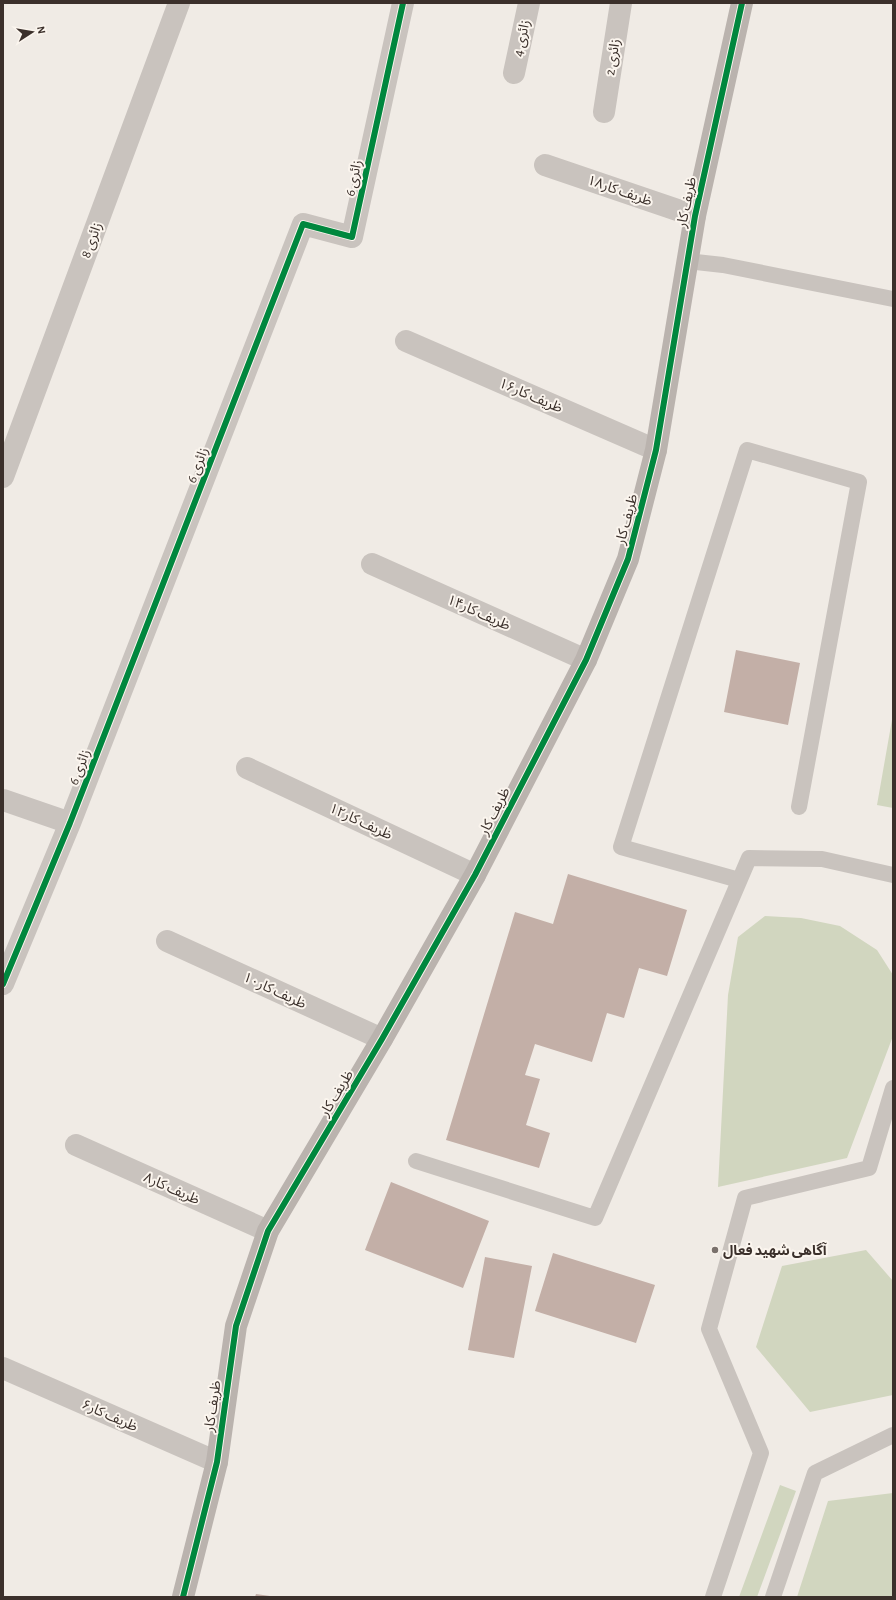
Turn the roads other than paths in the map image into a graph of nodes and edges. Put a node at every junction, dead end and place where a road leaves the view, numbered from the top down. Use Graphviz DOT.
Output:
graph roads {
  1 [pos="179,3"];
  2 [pos="403,3"];
  3 [pos="528,3"];
  4 [pos="621,3"];
  5 [pos="742,3"];
  6 [pos="514,73"];
  7 [pos="604,112"];
  8 [pos="545,165"];
  9 [pos="695,216"];
  10 [pos="687,261"];
  11 [pos="893,300"];
  12 [pos="406,341"];
  13 [pos="656,450"];
  14 [pos="3,477"];
  15 [pos="372,564"];
  16 [pos="586,660"];
  17 [pos="247,768"];
  18 [pos="3,800"];
  19 [pos="799,806"];
  20 [pos="70,823"];
  21 [pos="475,874"];
  22 [pos="893,875"];
  23 [pos="739,880"];
  24 [pos="167,941"];
  25 [pos="3,984"];
  26 [pos="382,1039"];
  27 [pos="893,1088"];
  28 [pos="76,1145"];
  29 [pos="416,1161"];
  30 [pos="268,1231"];
  31 [pos="3,1368"];
  32 [pos="893,1436"];
  33 [pos="217,1462"];
  34 [pos="183,1597"];
  35 [pos="713,1597"];
  36 [pos="774,1597"];
  1 -- 14 [label="street, 8 زائری"];
  2 -- 20 [label="street, 6 زائری"];
  3 -- 6 [label="street, زائری 4"];
  4 -- 7 [label="street, زائری 2"];
  5 -- 9 [label="street, ظریف کار"];
  8 -- 9 [label="street, ظریف کار۱۸"];
  9 -- 10 [label="street, ظریف کار"];
  10 -- 11 [label="lane"];
  10 -- 13 [label="street, ظریف کار"];
  12 -- 13 [label="street, ظریف کار۱۶"];
  13 -- 16 [label="street, ظریف کار"];
  15 -- 16 [label="street, ظریف کار۱۴"];
  16 -- 21 [label="street, ظریف کار"];
  17 -- 21 [label="street, ظریف کار۱۲"];
  18 -- 20 [label="street"];
  19 -- 23 [label="lane"];
  20 -- 25 [label="street, 6 زائری"];
  21 -- 26 [label="street, ظریف کار"];
  22 -- 23 [label="lane"];
  23 -- 29 [label="lane"];
  24 -- 26 [label="street, ظریف کار۱۰"];
  26 -- 30 [label="street, ظریف کار"];
  27 -- 35 [label="lane"];
  28 -- 30 [label="street, ظریف کار۸"];
  30 -- 33 [label="street, ظریف کار"];
  31 -- 33 [label="street, ظریف کار۶"];
  32 -- 36 [label="lane"];
  33 -- 34 [label="street, ظریف کار"];
}
